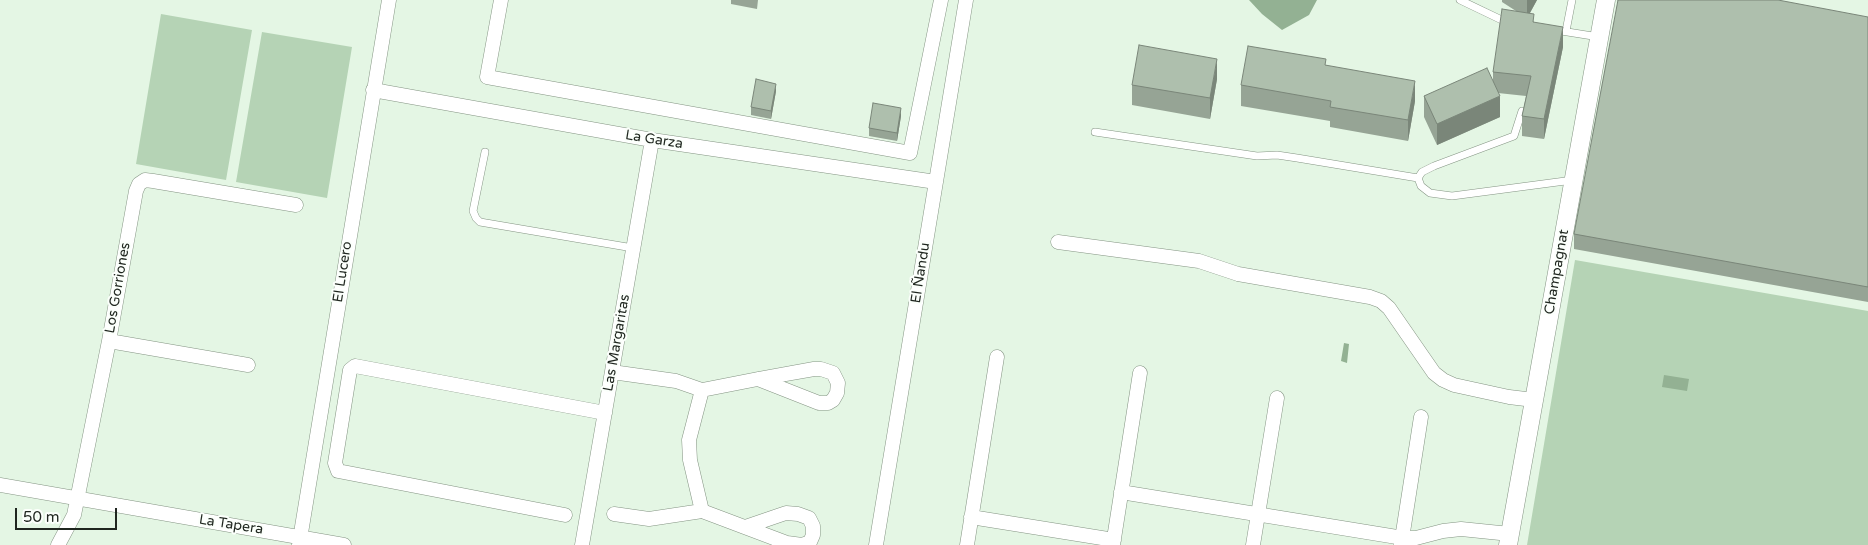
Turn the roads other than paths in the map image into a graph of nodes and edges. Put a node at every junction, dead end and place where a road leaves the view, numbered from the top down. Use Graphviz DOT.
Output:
graph roads {
  1 [pos="389,0"];
  2 [pos="501,0"];
  3 [pos="941,0"];
  4 [pos="966,0"];
  5 [pos="1460,0"];
  6 [pos="1572,0"];
  7 [pos="1606,0"];
  8 [pos="1518,26"];
  9 [pos="1546,29"];
  10 [pos="1566,31"];
  11 [pos="1600,37"];
  12 [pos="373,90"];
  13 [pos="1522,111"];
  14 [pos="1095,132"];
  15 [pos="652,140"];
  16 [pos="485,152"];
  17 [pos="1418,178"];
  18 [pos="1574,180"];
  19 [pos="936,182"];
  20 [pos="296,205"];
  21 [pos="1058,242"];
  22 [pos="634,248"];
  23 [pos="109,341"];
  24 [pos="997,357"];
  25 [pos="248,365"];
  26 [pos="612,372"];
  27 [pos="1140,372"];
  28 [pos="758,380"];
  29 [pos="702,390"];
  30 [pos="1277,398"];
  31 [pos="1534,400"];
  32 [pos="605,413"];
  33 [pos="1421,417"];
  34 [pos="0,486"];
  35 [pos="1121,492"];
  36 [pos="77,500"];
  37 [pos="702,511"];
  38 [pos="614,514"];
  39 [pos="565,515"];
  40 [pos="1258,515"];
  41 [pos="971,517"];
  42 [pos="745,527"];
  43 [pos="1509,539"];
  44 [pos="300,541"];
  45 [pos="1402,542"];
  46 [pos="1113,543"];
  47 [pos="58,545"];
  48 [pos="344,545"];
  49 [pos="582,545"];
  50 [pos="802,545"];
  51 [pos="876,545"];
  52 [pos="967,545"];
  53 [pos="1253,545"];
  1 -- 12 [label="street, El Lucero"];
  2 -- 3 [label="street"];
  4 -- 19 [label="street, El Ñandu"];
  5 -- 8 [label="lane"];
  6 -- 10 [label="lane"];
  7 -- 11 [label="street, Champagnat"];
  9 -- 10 [label="lane"];
  10 -- 11 [label="lane"];
  11 -- 18 [label="street, Champagnat"];
  12 -- 15 [label="street, La Garza"];
  12 -- 44 [label="street, El Lucero"];
  13 -- 17 [label="lane"];
  14 -- 17 [label="lane"];
  15 -- 19 [label="street, La Garza"];
  15 -- 22 [label="street, Las Margaritas"];
  16 -- 22 [label="lane"];
  17 -- 18 [label="lane"];
  18 -- 31 [label="street, Champagnat"];
  19 -- 51 [label="street, El Ñandu"];
  20 -- 23 [label="street, Los Gorriones"];
  21 -- 31 [label="street"];
  22 -- 26 [label="street, Las Margaritas"];
  23 -- 25 [label="street"];
  23 -- 36 [label="street, Los Gorriones"];
  24 -- 41 [label="street"];
  26 -- 29 [label="street"];
  26 -- 32 [label="street, Las Margaritas"];
  27 -- 35 [label="street"];
  28 -- 28 [label="street"];
  28 -- 29 [label="street"];
  29 -- 37 [label="street"];
  30 -- 40 [label="street"];
  31 -- 43 [label="street, Champagnat"];
  32 -- 39 [label="street"];
  32 -- 49 [label="street, Las Margaritas"];
  33 -- 45 [label="street"];
  34 -- 36 [label="street, La Tapera"];
  35 -- 40 [label="street"];
  35 -- 46 [label="street"];
  36 -- 44 [label="street, La Tapera"];
  36 -- 47 [label="street, Los Gorriones"];
  37 -- 38 [label="street"];
  37 -- 42 [label="street"];
  40 -- 45 [label="street"];
  40 -- 53 [label="street"];
  41 -- 46 [label="street"];
  41 -- 52 [label="street"];
  42 -- 50 [label="street"];
  42 -- 50 [label="street"];
  43 -- 45 [label="street"];
  44 -- 48 [label="street, La Tapera"];
}
